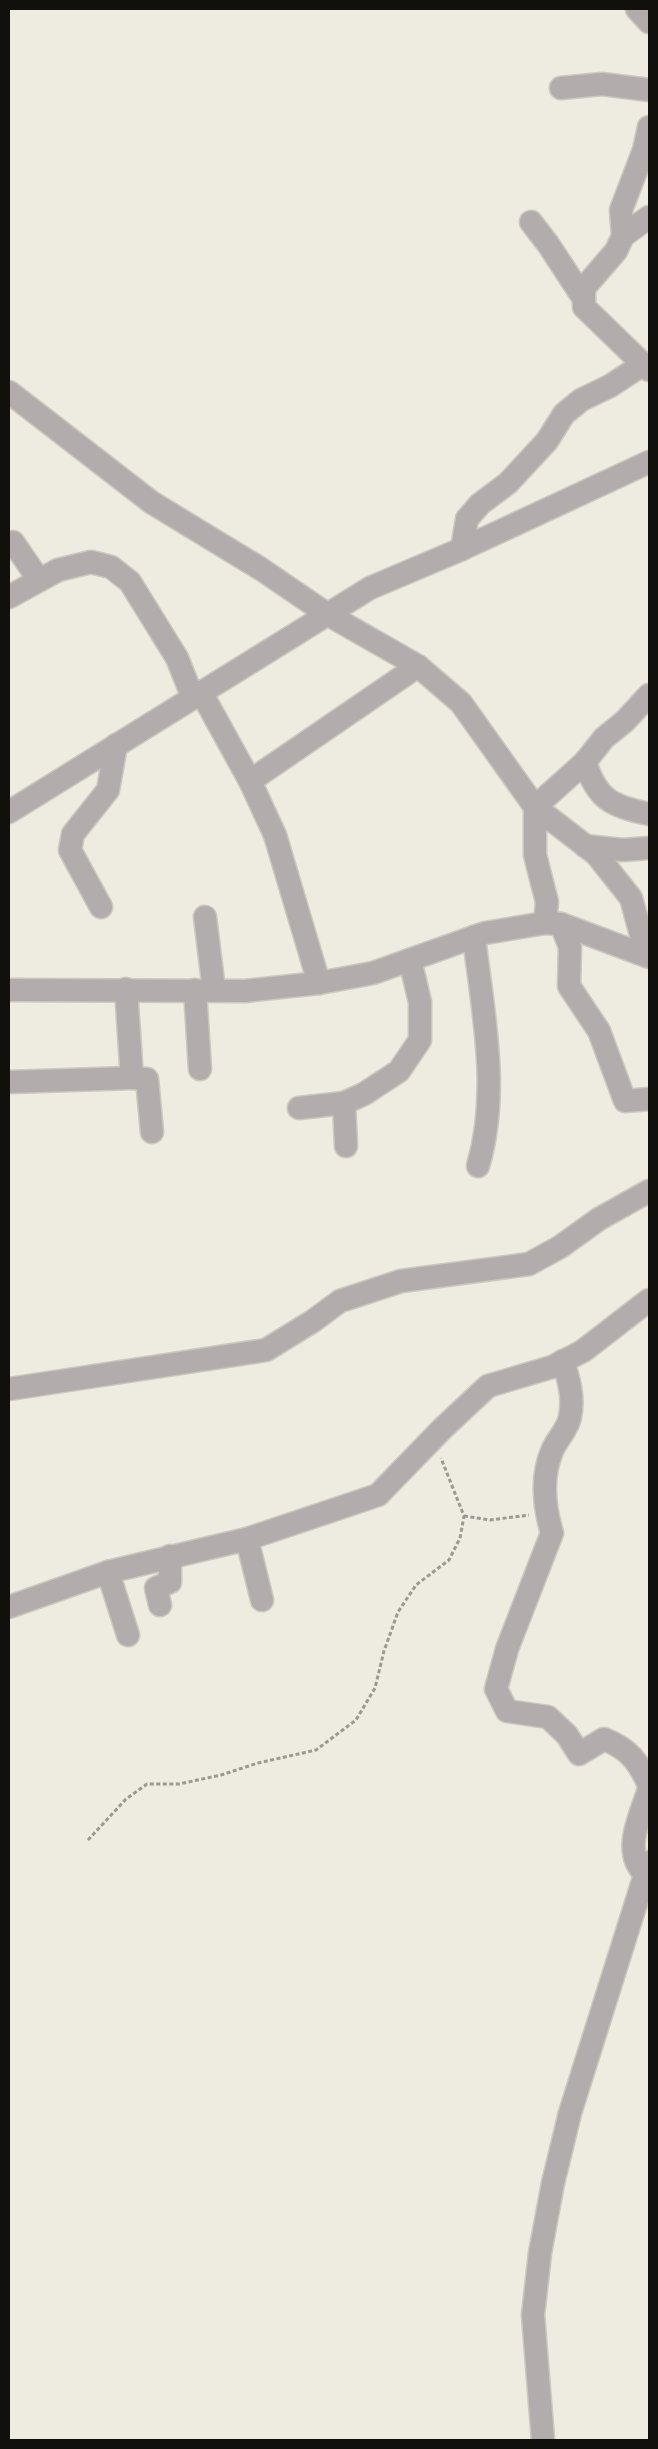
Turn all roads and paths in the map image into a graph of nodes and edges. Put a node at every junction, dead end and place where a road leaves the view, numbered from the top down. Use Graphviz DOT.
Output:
graph roads {
  1 [pos="637,9"];
  2 [pos="649,22"];
  3 [pos="561,88"];
  4 [pos="649,90"];
  5 [pos="649,126"];
  6 [pos="649,217"];
  7 [pos="532,222"];
  8 [pos="623,236"];
  9 [pos="584,299"];
  10 [pos="646,368"];
  11 [pos="9,392"];
  12 [pos="649,462"];
  13 [pos="13,542"];
  14 [pos="462,549"];
  15 [pos="39,580"];
  16 [pos="9,597"];
  17 [pos="327,614"];
  18 [pos="418,666"];
  19 [pos="197,695"];
  20 [pos="649,695"];
  21 [pos="116,746"];
  22 [pos="585,762"];
  23 [pos="250,780"];
  24 [pos="535,807"];
  25 [pos="9,812"];
  26 [pos="649,814"];
  27 [pos="585,846"];
  28 [pos="649,848"];
  29 [pos="101,907"];
  30 [pos="205,917"];
  31 [pos="553,924"];
  32 [pos="474,937"];
  33 [pos="649,952"];
  34 [pos="649,957"];
  35 [pos="410,960"];
  36 [pos="319,983"];
  37 [pos="126,989"];
  38 [pos="9,990"];
  39 [pos="204,990"];
  40 [pos="200,1070"];
  41 [pos="132,1078"];
  42 [pos="9,1082"];
  43 [pos="649,1099"];
  44 [pos="344,1103"];
  45 [pos="299,1108"];
  46 [pos="152,1132"];
  47 [pos="346,1146"];
  48 [pos="478,1166"];
  49 [pos="649,1191"];
  50 [pos="649,1300"];
  51 [pos="563,1361"];
  52 [pos="9,1389"];
  53 [pos="432,1439"];
  54 [pos="464,1516"];
  55 [pos="547,1516"];
  56 [pos="247,1539"];
  57 [pos="170,1556"];
  58 [pos="108,1572"];
  59 [pos="262,1600"];
  60 [pos="160,1606"];
  61 [pos="9,1607"];
  62 [pos="128,1635"];
  63 [pos="649,1787"];
  64 [pos="88,1840"];
  65 [pos="647,1868"];
  66 [pos="543,2440"];
  1 -- 2 [label="street"];
  3 -- 4 [label="street"];
  5 -- 8 [label="street"];
  6 -- 8 [label="street"];
  7 -- 9 [label="street"];
  8 -- 9 [label="street"];
  9 -- 10 [label="street"];
  10 -- 14 [label="street"];
  11 -- 17 [label="street"];
  12 -- 14 [label="street"];
  13 -- 15 [label="street"];
  14 -- 17 [label="street"];
  15 -- 16 [label="street"];
  15 -- 19 [label="street"];
  17 -- 18 [label="street"];
  17 -- 19 [label="street"];
  18 -- 23 [label="street"];
  18 -- 24 [label="street"];
  19 -- 21 [label="street"];
  19 -- 23 [label="street"];
  20 -- 22 [label="street"];
  21 -- 25 [label="street"];
  21 -- 29 [label="street"];
  22 -- 24 [label="street"];
  22 -- 26 [label="street"];
  23 -- 36 [label="street"];
  24 -- 27 [label="street"];
  24 -- 31 [label="street"];
  27 -- 28 [label="street"];
  27 -- 33 [label="street"];
  30 -- 39 [label="street"];
  31 -- 32 [label="street"];
  31 -- 34 [label="street"];
  31 -- 43 [label="street"];
  32 -- 35 [label="street"];
  32 -- 48 [label="street"];
  35 -- 36 [label="street"];
  35 -- 44 [label="street"];
  36 -- 39 [label="street"];
  37 -- 38 [label="street"];
  37 -- 39 [label="street"];
  37 -- 41 [label="street"];
  39 -- 40 [label="street"];
  41 -- 42 [label="street"];
  41 -- 46 [label="street"];
  44 -- 45 [label="street"];
  44 -- 47 [label="street"];
  49 -- 52 [label="street"];
  50 -- 51 [label="street"];
  51 -- 53 [label="street"];
  51 -- 55 [label="street"];
  53 -- 54 [label="path"];
  53 -- 56 [label="street"];
  54 -- 55 [label="path"];
  54 -- 64 [label="path"];
  55 -- 63 [label="street"];
  56 -- 57 [label="street"];
  56 -- 59 [label="street"];
  57 -- 58 [label="street"];
  57 -- 60 [label="street"];
  58 -- 61 [label="street"];
  58 -- 62 [label="street"];
  63 -- 65 [label="street"];
  65 -- 66 [label="street"];
}
